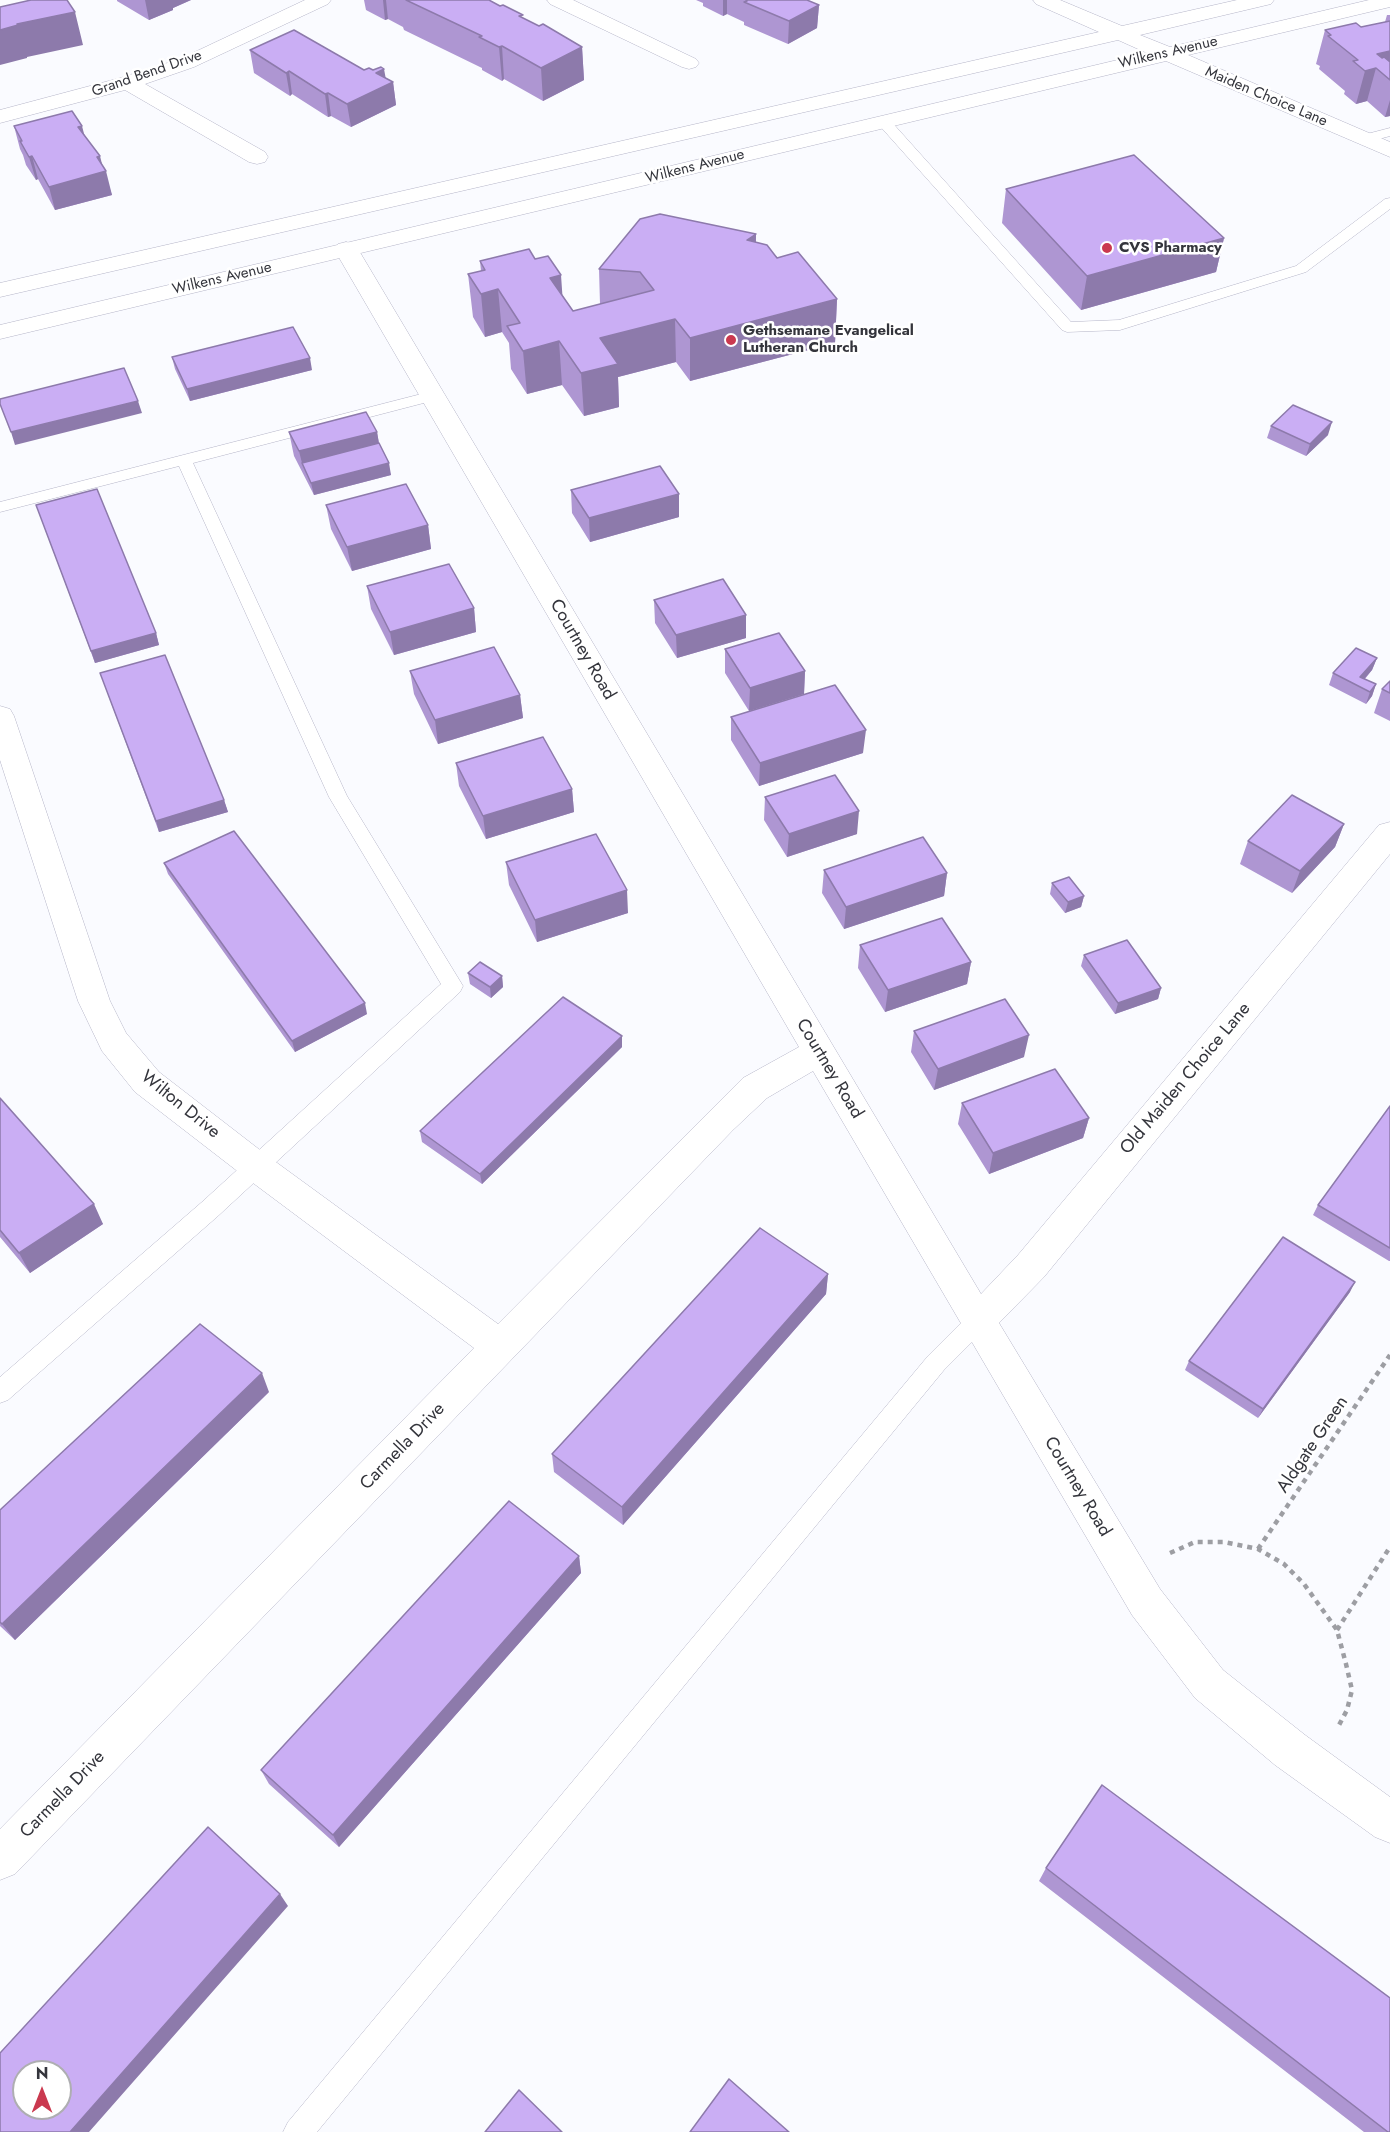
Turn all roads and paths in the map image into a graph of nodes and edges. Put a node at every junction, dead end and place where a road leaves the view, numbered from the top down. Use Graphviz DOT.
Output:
graph roads {
  1 [pos="321,0"];
  2 [pos="557,0"];
  3 [pos="1043,0"];
  4 [pos="1264,0"];
  5 [pos="1390,2"];
  6 [pos="1120,34"];
  7 [pos="1166,53"];
  8 [pos="689,63"];
  9 [pos="128,83"];
  10 [pos="0,117"];
  11 [pos="884,122"];
  12 [pos="1390,132"];
  13 [pos="1364,139"];
  14 [pos="1390,150"];
  15 [pos="257,157"];
  16 [pos="1390,202"];
  17 [pos="544,203"];
  18 [pos="346,249"];
  19 [pos="0,290"];
  20 [pos="0,332"];
  21 [pos="433,396"];
  22 [pos="184,460"];
  23 [pos="0,507"];
  24 [pos="0,716"];
  25 [pos="1390,833"];
  26 [pos="819,1051"];
  27 [pos="257,1167"];
  28 [pos="978,1321"];
  29 [pos="501,1347"];
  30 [pos="1390,1355"];
  31 [pos="0,1392"];
  32 [pos="1390,1547"];
  33 [pos="1258,1550"];
  34 [pos="1127,1571"];
  35 [pos="1337,1630"];
  36 [pos="1315,1767"];
  37 [pos="1390,1822"];
  38 [pos="0,1859"];
  39 [pos="298,2132"];
  1 -- 9 [label="street, Grand Bend Drive"];
  2 -- 8 [label="street"];
  3 -- 6 [label="street, Maiden Choice Lane"];
  4 -- 6 [label="street, Wilkens Avenue"];
  5 -- 7 [label="street, Wilkens Avenue"];
  6 -- 7 [label="street, Maiden Choice Lane"];
  6 -- 17 [label="street"];
  6 -- 19 [label="street, Wilkens Avenue"];
  7 -- 11 [label="street, Wilkens Avenue"];
  7 -- 13 [label="street, Maiden Choice Lane"];
  9 -- 10 [label="street, Grand Bend Drive"];
  9 -- 15 [label="street"];
  11 -- 16 [label="lane"];
  11 -- 17 [label="street, Wilkens Avenue"];
  12 -- 13 [label="lane"];
  13 -- 14 [label="street, Maiden Choice Lane"];
  17 -- 18 [label="street, Wilkens Avenue"];
  18 -- 20 [label="street, Wilkens Avenue"];
  18 -- 21 [label="street, Courtney Road"];
  21 -- 22 [label="lane"];
  21 -- 26 [label="street, Courtney Road"];
  22 -- 23 [label="lane"];
  22 -- 27 [label="lane"];
  24 -- 27 [label="street, Wilton Drive"];
  25 -- 28 [label="street, Old Maiden Choice Lane"];
  26 -- 28 [label="street, Courtney Road"];
  26 -- 29 [label="street, Carmella Drive"];
  27 -- 29 [label="street, Wilton Drive"];
  27 -- 31 [label="lane"];
  28 -- 34 [label="street, Courtney Road"];
  28 -- 39 [label="lane"];
  29 -- 38 [label="street, Carmella Drive"];
  30 -- 33 [label="path, Aldgate Green"];
  32 -- 35 [label="path"];
  33 -- 34 [label="path"];
  33 -- 35 [label="path"];
  34 -- 36 [label="street, Courtney Road"];
  35 -- 36 [label="path"];
  36 -- 37 [label="street, Courtney Road"];
}
